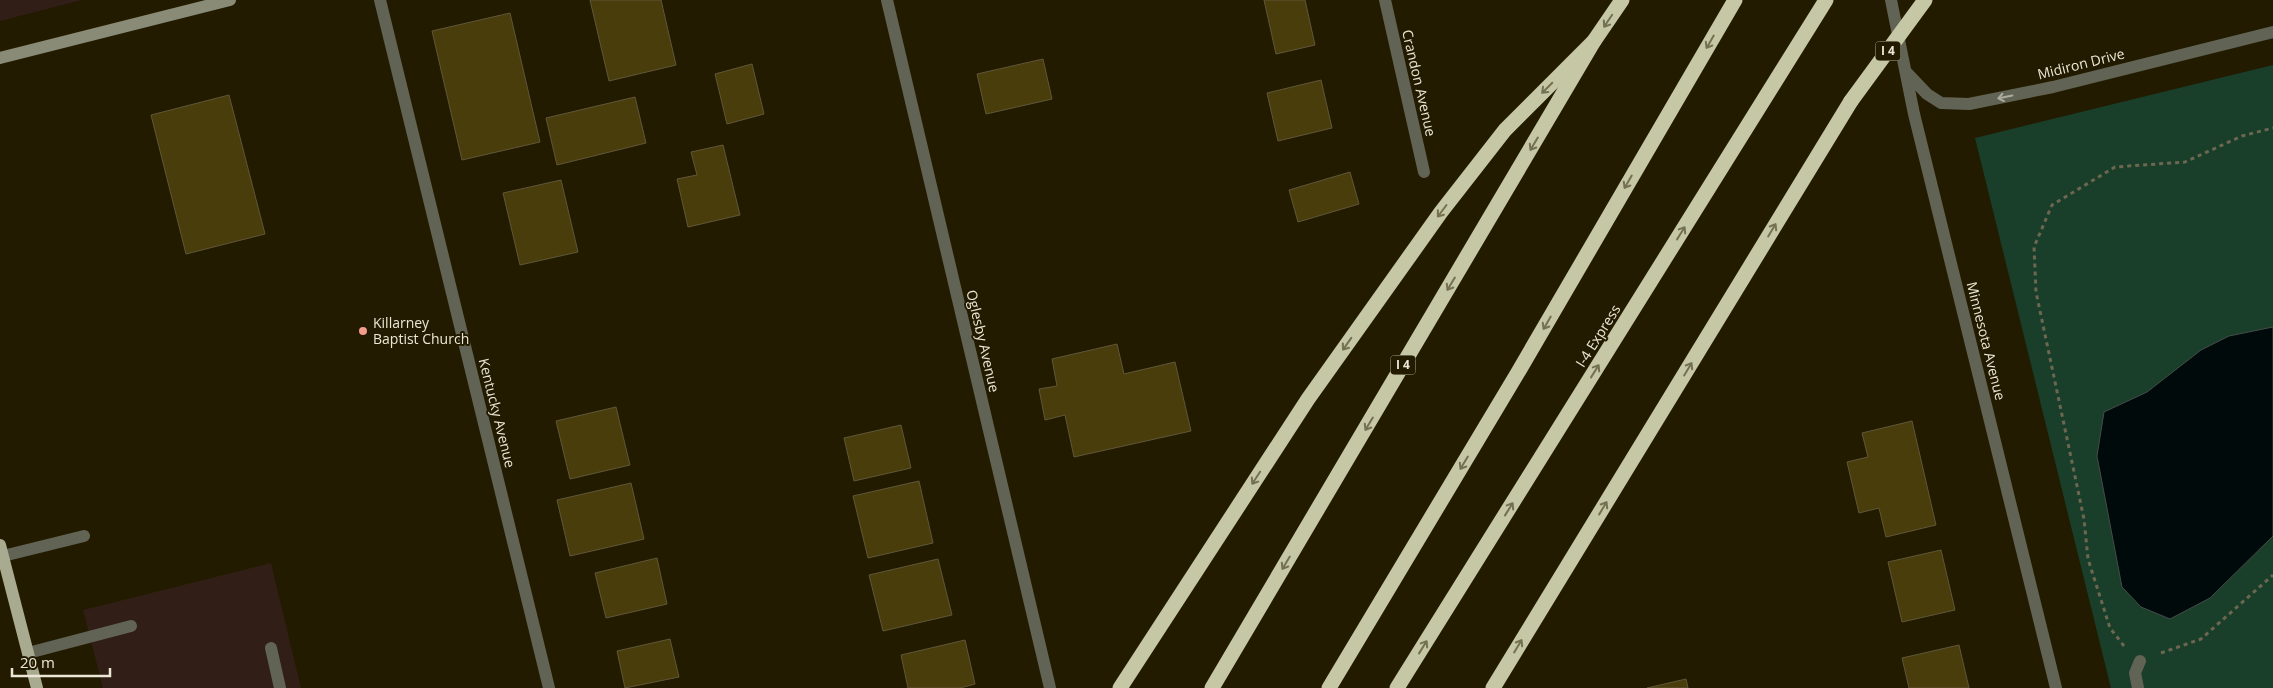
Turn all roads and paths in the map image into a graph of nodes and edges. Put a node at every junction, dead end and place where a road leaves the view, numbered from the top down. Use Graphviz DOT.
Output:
graph roads {
  1 [pos="230,0"];
  2 [pos="380,0"];
  3 [pos="887,0"];
  4 [pos="1385,0"];
  5 [pos="1622,0"];
  6 [pos="1735,0"];
  7 [pos="1891,0"];
  8 [pos="1925,0"];
  9 [pos="1826,1"];
  10 [pos="2273,32"];
  11 [pos="1594,41"];
  12 [pos="0,58"];
  13 [pos="1906,72"];
  14 [pos="2273,128"];
  15 [pos="1424,172"];
  16 [pos="84,536"];
  17 [pos="2,550"];
  18 [pos="2273,575"];
  19 [pos="132,626"];
  20 [pos="271,648"];
  21 [pos="28,653"];
  22 [pos="2140,661"];
  23 [pos="37,688"];
  24 [pos="280,688"];
  25 [pos="548,688"];
  26 [pos="1050,688"];
  27 [pos="1120,688"];
  28 [pos="1212,688"];
  29 [pos="1329,688"];
  30 [pos="1397,688"];
  31 [pos="1493,688"];
  32 [pos="2056,688"];
  33 [pos="2138,688"];
  1 -- 12 [label="street"];
  2 -- 25 [label="street, Kentucky Avenue"];
  3 -- 26 [label="street, Oglesby Avenue"];
  4 -- 15 [label="street, Crandon Avenue"];
  5 -- 11 [label="highway, I 4, one-way"];
  6 -- 29 [label="highway, one-way"];
  7 -- 13 [label="street, Minnesota Avenue"];
  31 -- 8 [label="highway, I 4, one-way, bridge"];
  30 -- 9 [label="highway, I-4 Express, one-way"];
  10 -- 13 [label="street, Midiron Drive, one-way"];
  11 -- 27 [label="highway, one-way"];
  11 -- 28 [label="highway, I 4, one-way"];
  13 -- 32 [label="street, Minnesota Avenue"];
  14 -- 22 [label="path"];
  16 -- 17 [label="street"];
  17 -- 21 [label="main road"];
  18 -- 22 [label="path"];
  19 -- 21 [label="street"];
  20 -- 24 [label="street"];
  21 -- 23 [label="main road"];
  22 -- 33 [label="street"];
}
